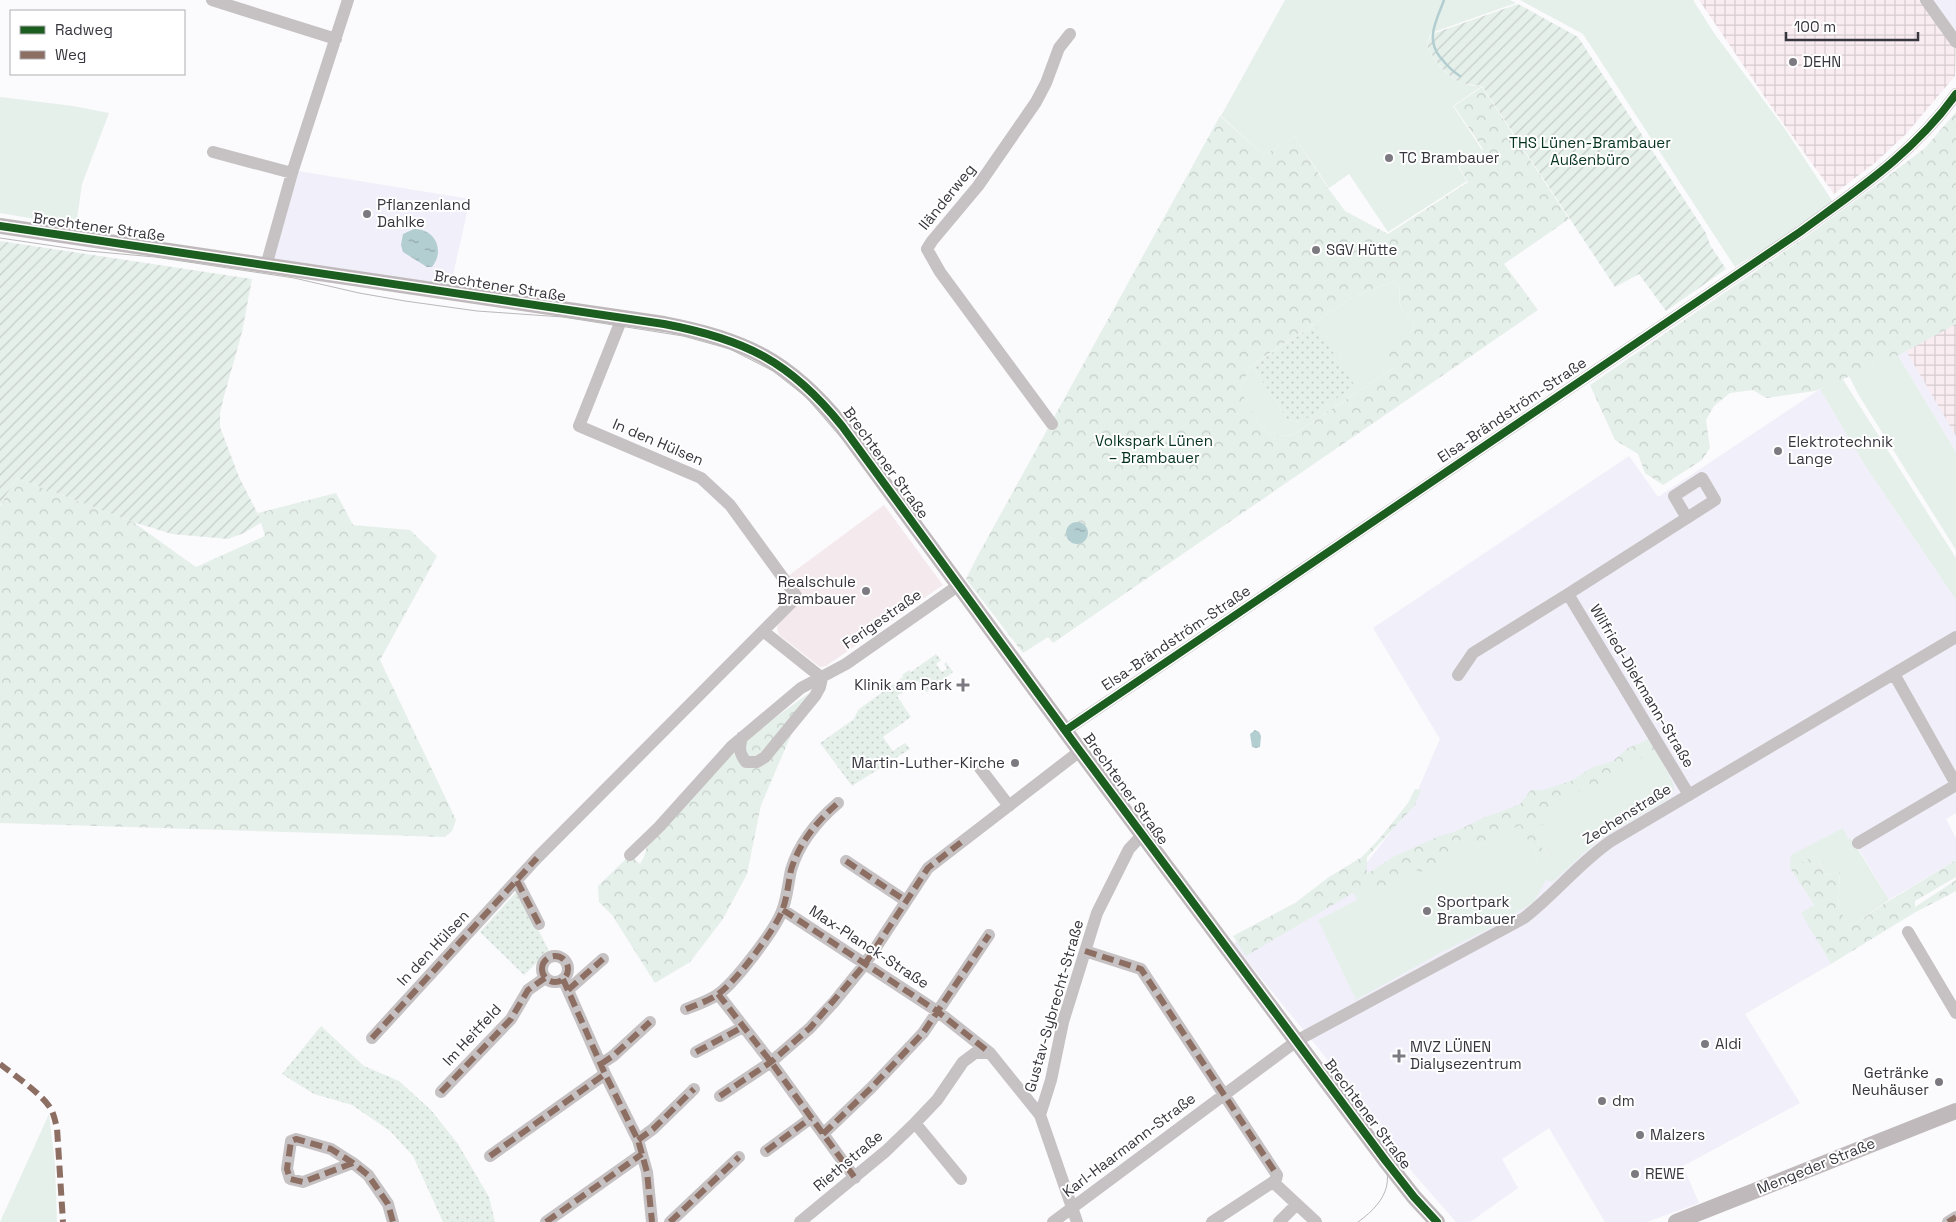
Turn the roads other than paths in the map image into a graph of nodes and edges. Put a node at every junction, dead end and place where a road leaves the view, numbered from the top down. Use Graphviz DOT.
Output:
graph roads {
  1 [pos="212,0"];
  2 [pos="348,0"];
  3 [pos="1926,0"];
  4 [pos="1070,34"];
  5 [pos="336,38"];
  6 [pos="1956,42"];
  7 [pos="1956,94"];
  8 [pos="213,152"];
  9 [pos="292,173"];
  10 [pos="0,226"];
  11 [pos="266,266"];
  12 [pos="622,318"];
  13 [pos="1052,424"];
  14 [pos="1687,518"];
  15 [pos="959,585"];
  16 [pos="1568,594"];
  17 [pos="763,631"];
  18 [pos="1956,637"];
  19 [pos="1894,674"];
  20 [pos="1458,675"];
  21 [pos="822,678"];
  22 [pos="1066,730"];
  23 [pos="742,737"];
  24 [pos="1080,751"];
  25 [pos="980,768"];
  26 [pos="1956,785"];
  27 [pos="1689,794"];
  28 [pos="838,803"];
  29 [pos="1009,806"];
  30 [pos="1142,834"];
  31 [pos="1858,843"];
  32 [pos="630,855"];
  33 [pos="846,861"];
  34 [pos="517,881"];
  35 [pos="906,901"];
  36 [pos="783,910"];
  37 [pos="539,924"];
  38 [pos="1908,932"];
  39 [pos="989,935"];
  40 [pos="1085,951"];
  41 [pos="603,959"];
  42 [pos="865,964"];
  43 [pos="545,978"];
  44 [pos="565,985"];
  45 [pos="718,994"];
  46 [pos="686,1009"];
  47 [pos="937,1011"];
  48 [pos="1956,1013"];
  49 [pos="650,1022"];
  50 [pos="743,1027"];
  51 [pos="372,1038"];
  52 [pos="1297,1042"];
  53 [pos="696,1052"];
  54 [pos="990,1053"];
  55 [pos="771,1062"];
  56 [pos="603,1069"];
  57 [pos="694,1089"];
  58 [pos="441,1092"];
  59 [pos="1224,1094"];
  60 [pos="720,1096"];
  61 [pos="1956,1111"];
  62 [pos="1040,1115"];
  63 [pos="811,1118"];
  64 [pos="915,1123"];
  65 [pos="823,1134"];
  66 [pos="638,1140"];
  67 [pos="766,1151"];
  68 [pos="642,1154"];
  69 [pos="490,1156"];
  70 [pos="740,1157"];
  71 [pos="353,1163"];
  72 [pos="854,1178"];
  73 [pos="1275,1178"];
  74 [pos="961,1179"];
  75 [pos="1297,1204"];
  76 [pos="1072,1207"];
  77 [pos="1956,1217"];
  78 [pos="393,1222"];
  79 [pos="546,1222"];
  80 [pos="652,1222"];
  81 [pos="670,1222"];
  82 [pos="800,1222"];
  83 [pos="1053,1222"];
  84 [pos="1077,1222"];
  85 [pos="1212,1222"];
  86 [pos="1279,1222"];
  87 [pos="1316,1222"];
  88 [pos="1437,1222"];
  89 [pos="1676,1222"];
  90 [pos="1948,1222"];
  1 -- 5 [label="street"];
  2 -- 5 [label="street"];
  3 -- 6 [label="street"];
  4 -- 13 [label="street, Iländerweg"];
  5 -- 9 [label="street"];
  7 -- 22 [label="street, Elsa-Brändström-Straße"];
  8 -- 9 [label="street"];
  9 -- 11 [label="street"];
  10 -- 11 [label="main road, Brechtener Straße"];
  11 -- 12 [label="main road, Brechtener Straße"];
  12 -- 15 [label="main road, Brechtener Straße"];
  12 -- 17 [label="street, In den Hülsen"];
  14 -- 16 [label="street"];
  15 -- 21 [label="street, Ferigestraße"];
  15 -- 22 [label="main road, Brechtener Straße"];
  16 -- 20 [label="street"];
  16 -- 27 [label="street, Wilfried-Diekmann-Straße"];
  17 -- 21 [label="street"];
  17 -- 34 [label="street, In den Hülsen"];
  18 -- 19 [label="street, Zechenstraße"];
  19 -- 26 [label="street"];
  19 -- 27 [label="street, Zechenstraße"];
  21 -- 23 [label="street, Ferigestraße"];
  21 -- 23 [label="street"];
  22 -- 24 [label="main road, Brechtener Straße"];
  23 -- 32 [label="street, Ferigestraße"];
  24 -- 29 [label="street"];
  24 -- 30 [label="main road, Brechtener Straße"];
  25 -- 29 [label="street"];
  26 -- 31 [label="street"];
  27 -- 52 [label="street, Zechenstraße"];
  28 -- 36 [label="street"];
  29 -- 35 [label="street"];
  30 -- 40 [label="street, Gustav-Sybrecht-Straße"];
  30 -- 52 [label="main road, Brechtener Straße"];
  33 -- 35 [label="street"];
  34 -- 37 [label="street"];
  34 -- 51 [label="street, In den Hülsen"];
  35 -- 42 [label="street"];
  36 -- 42 [label="street, Max-Planck-Straße"];
  36 -- 45 [label="street"];
  38 -- 48 [label="street"];
  39 -- 47 [label="street"];
  40 -- 59 [label="street"];
  40 -- 62 [label="street, Gustav-Sybrecht-Straße"];
  41 -- 44 [label="street"];
  42 -- 47 [label="street, Max-Planck-Straße"];
  42 -- 55 [label="street"];
  43 -- 44 [label="street"];
  43 -- 44 [label="street"];
  43 -- 58 [label="street, Im Heitfeld"];
  44 -- 56 [label="street"];
  45 -- 46 [label="street"];
  45 -- 50 [label="street"];
  47 -- 54 [label="street, Max-Planck-Straße"];
  47 -- 65 [label="street"];
  49 -- 56 [label="street"];
  50 -- 53 [label="street"];
  50 -- 55 [label="street"];
  52 -- 59 [label="street, Karl-Haarmann-Straße"];
  52 -- 88 [label="main road, Brechtener Straße"];
  54 -- 62 [label="street, Max-Planck-Straße"];
  54 -- 64 [label="street, Riethstraße"];
  55 -- 60 [label="street"];
  55 -- 63 [label="street"];
  56 -- 66 [label="street"];
  56 -- 69 [label="street"];
  57 -- 66 [label="street"];
  59 -- 73 [label="street"];
  59 -- 76 [label="street, Karl-Haarmann-Straße"];
  61 -- 89 [label="main road, Mengeder Straße"];
  62 -- 76 [label="street, Gustav-Sybrecht-Straße"];
  63 -- 65 [label="street"];
  63 -- 67 [label="street"];
  64 -- 72 [label="street, Riethstraße"];
  64 -- 74 [label="street"];
  65 -- 72 [label="street"];
  66 -- 68 [label="street"];
  68 -- 79 [label="street"];
  68 -- 80 [label="street"];
  70 -- 81 [label="street"];
  71 -- 71 [label="street"];
  71 -- 78 [label="street"];
  72 -- 82 [label="street, Riethstraße"];
  73 -- 75 [label="street"];
  73 -- 85 [label="street"];
  75 -- 86 [label="street"];
  75 -- 87 [label="street"];
  76 -- 83 [label="street, Karl-Haarmann-Straße"];
  76 -- 84 [label="street, Gustav-Sybrecht-Straße"];
  77 -- 90 [label="street"];
}
